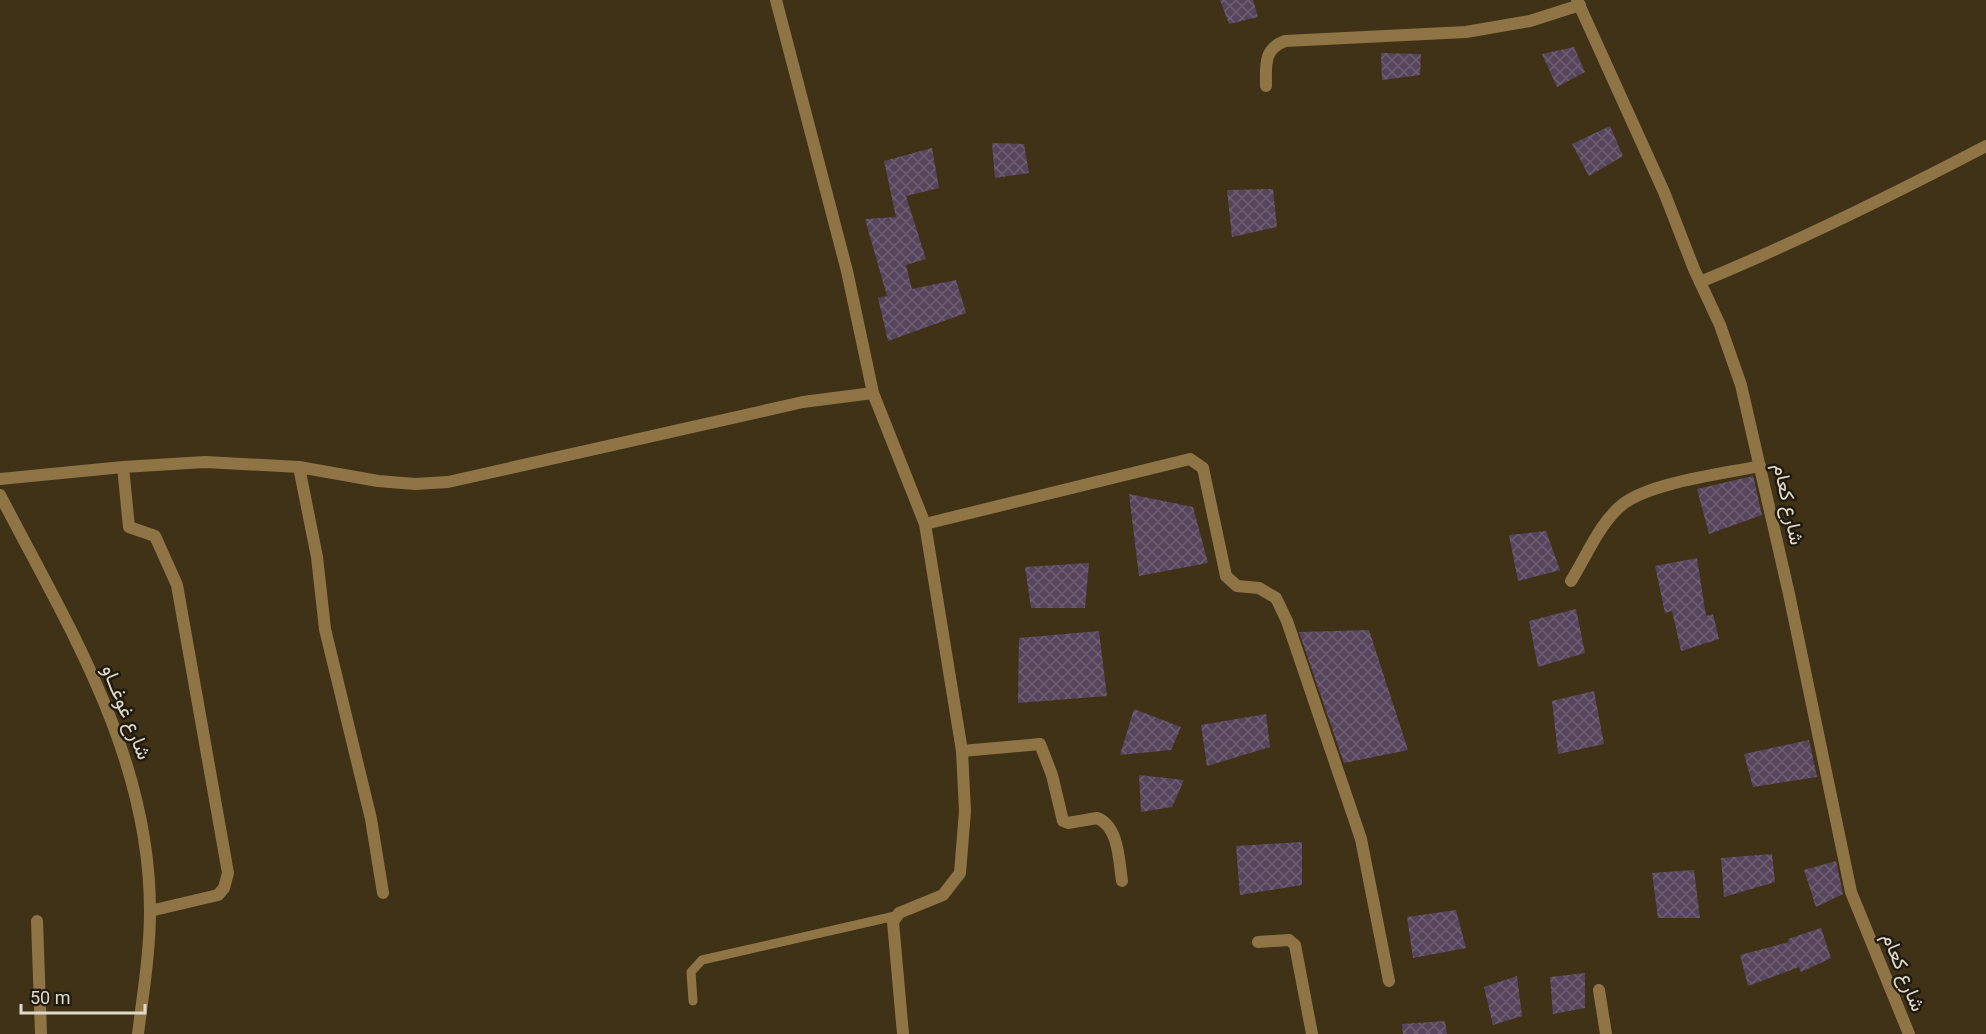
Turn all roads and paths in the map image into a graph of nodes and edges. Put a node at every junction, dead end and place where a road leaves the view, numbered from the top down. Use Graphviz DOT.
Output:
graph roads {
  1 [pos="776,0"];
  2 [pos="1579,3"];
  3 [pos="1266,86"];
  4 [pos="1986,146"];
  5 [pos="1700,282"];
  6 [pos="873,393"];
  7 [pos="123,466"];
  8 [pos="1760,466"];
  9 [pos="299,467"];
  10 [pos="0,479"];
  11 [pos="0,495"];
  12 [pos="925,524"];
  13 [pos="1571,581"];
  14 [pos="962,751"];
  15 [pos="1122,881"];
  16 [pos="383,893"];
  17 [pos="150,911"];
  18 [pos="895,916"];
  19 [pos="37,921"];
  20 [pos="1258,942"];
  21 [pos="1389,981"];
  22 [pos="1599,990"];
  23 [pos="693,1001"];
  24 [pos="41,1034"];
  25 [pos="138,1034"];
  26 [pos="903,1034"];
  27 [pos="1312,1034"];
  28 [pos="1606,1034"];
  29 [pos="1909,1034"];
  1 -- 6 [label="street"];
  2 -- 3 [label="street"];
  2 -- 5 [label="street, شارع كعام"];
  4 -- 5 [label="street"];
  5 -- 8 [label="street, شارع كعام"];
  6 -- 9 [label="street"];
  6 -- 12 [label="street"];
  7 -- 9 [label="street"];
  7 -- 10 [label="street"];
  7 -- 17 [label="street"];
  8 -- 13 [label="street"];
  8 -- 29 [label="street, شارع كعام"];
  9 -- 16 [label="street"];
  11 -- 17 [label="street, شارع غوغــاو"];
  12 -- 14 [label="street"];
  12 -- 21 [label="street"];
  14 -- 15 [label="street"];
  14 -- 18 [label="street"];
  17 -- 25 [label="street, شارع غوغــاو"];
  18 -- 23 [label="lane"];
  18 -- 26 [label="street"];
  19 -- 24 [label="street"];
  20 -- 27 [label="street"];
  22 -- 28 [label="street"];
}
